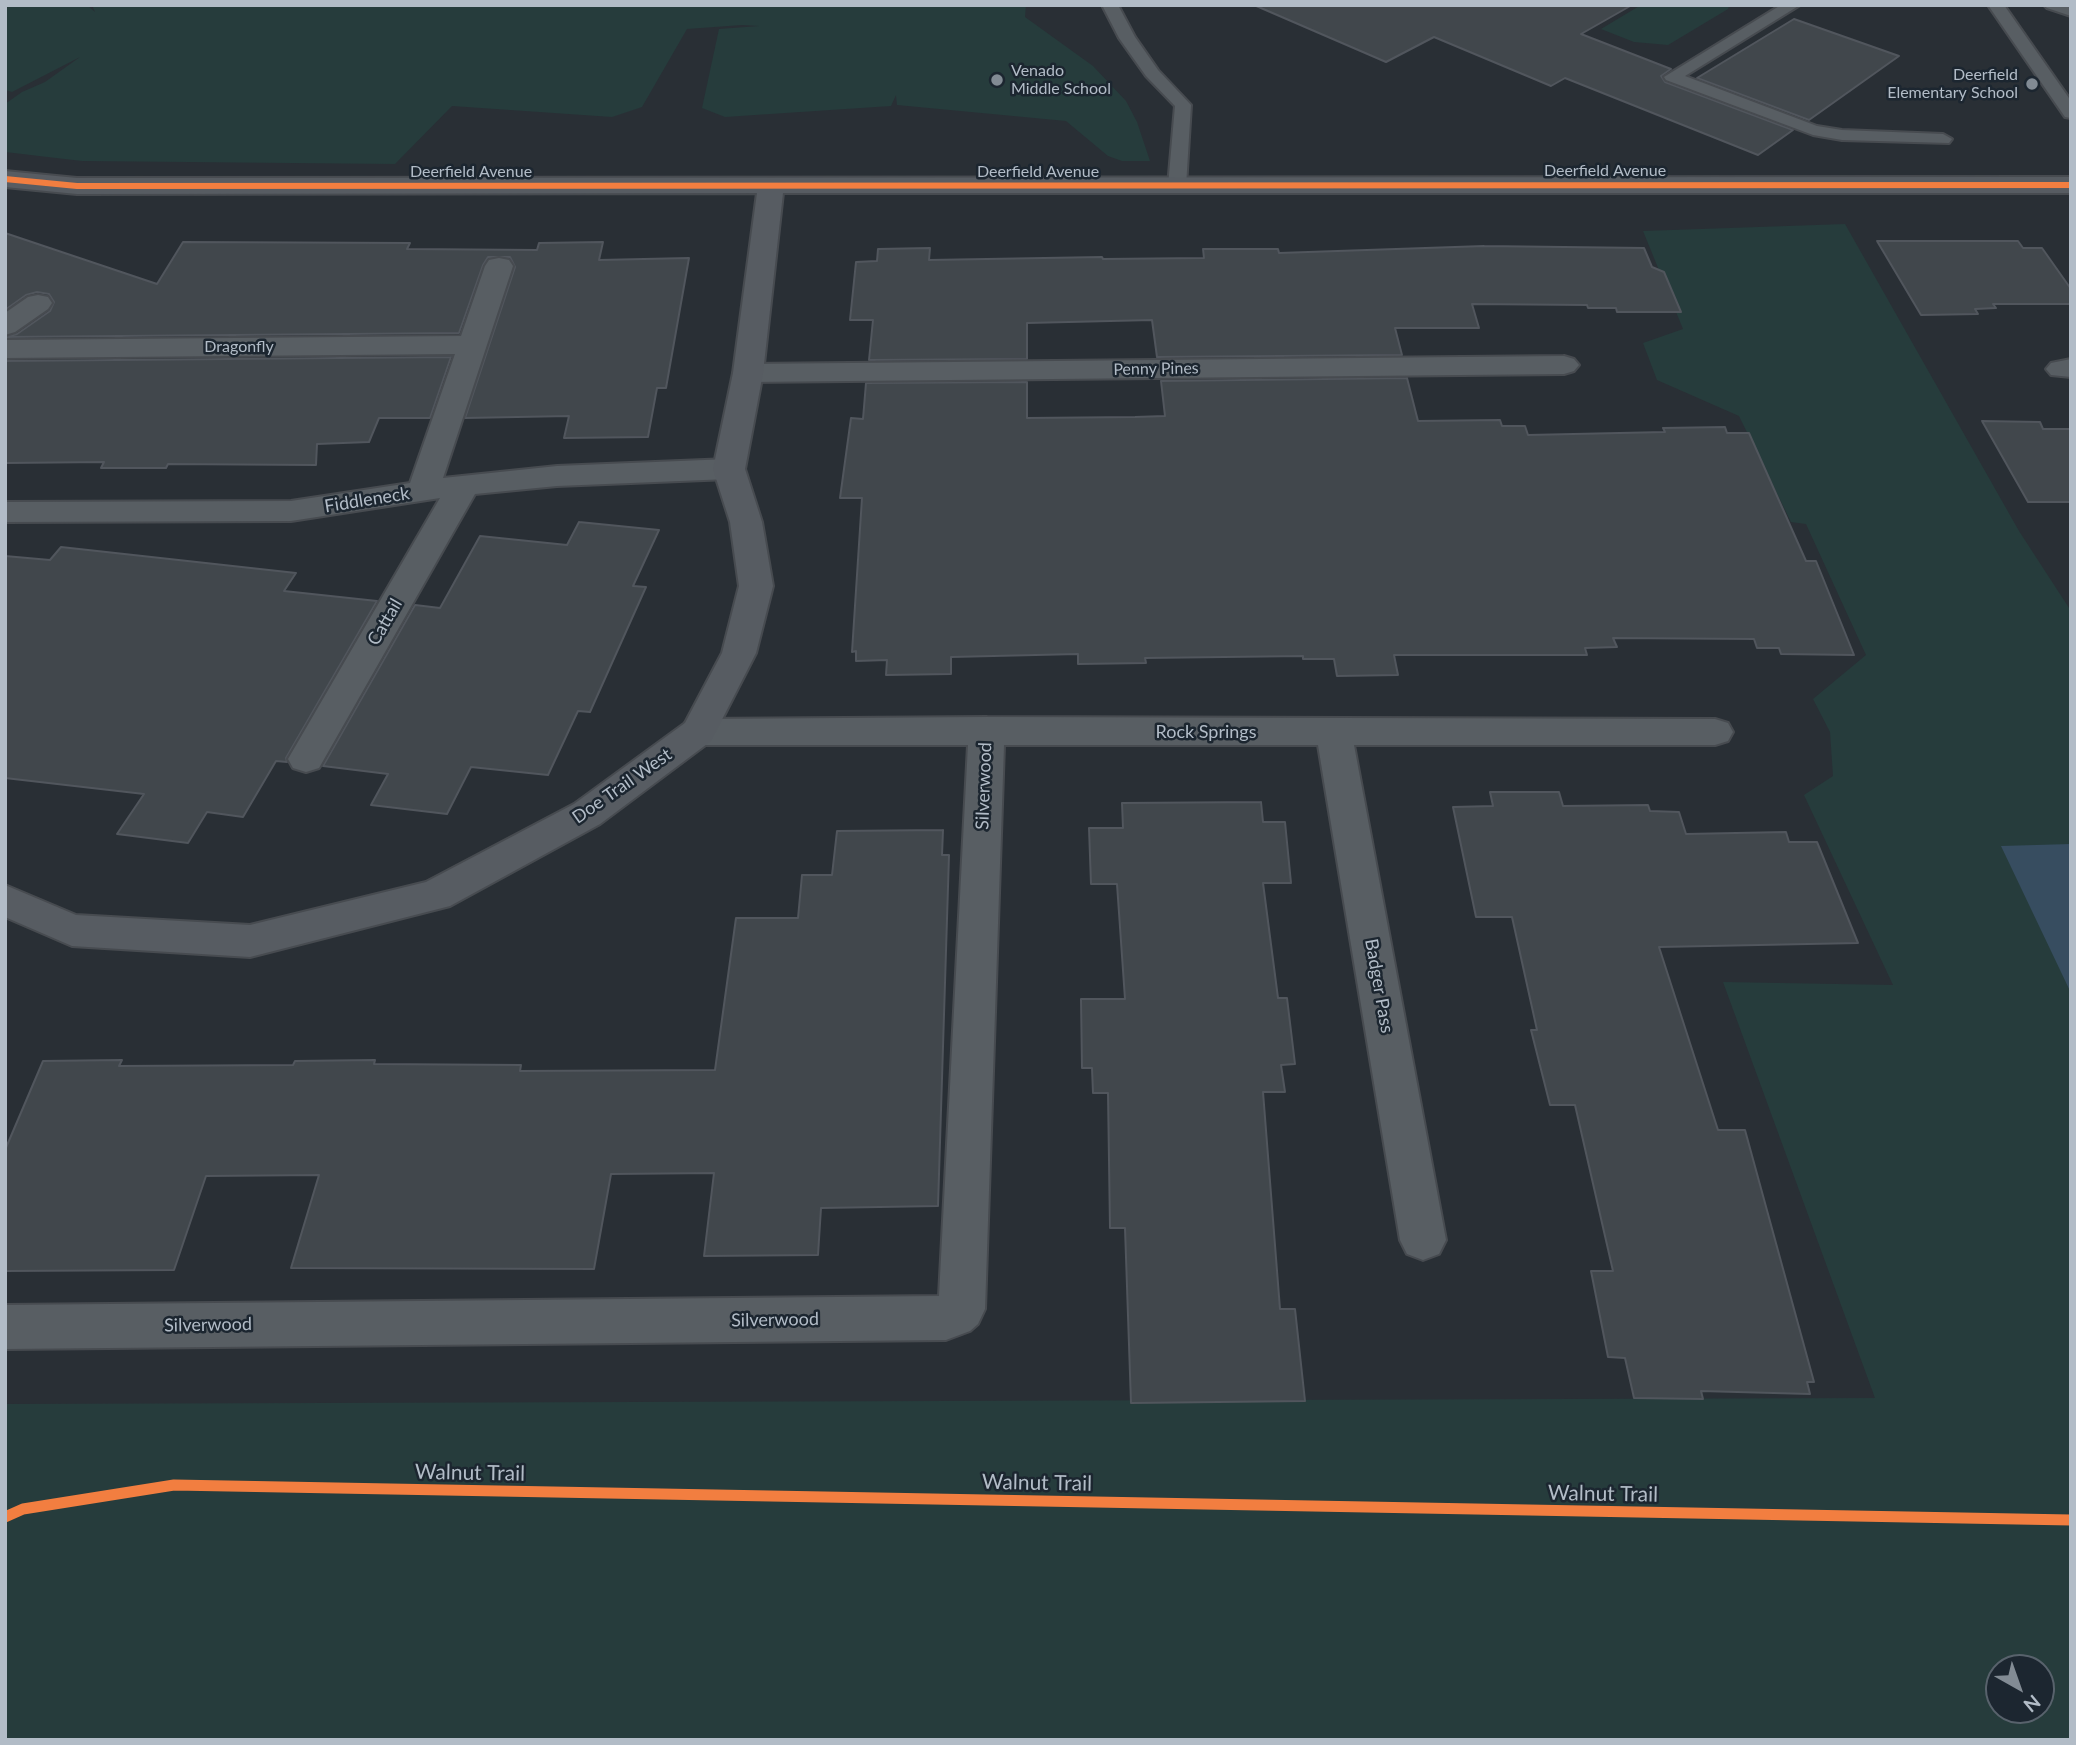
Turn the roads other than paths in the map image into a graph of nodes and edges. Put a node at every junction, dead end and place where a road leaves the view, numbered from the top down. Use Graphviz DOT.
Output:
graph roads {
  1 [pos="1110,5"];
  2 [pos="1792,5"];
  3 [pos="1996,5"];
  4 [pos="2052,5"];
  5 [pos="2071,11"];
  6 [pos="2071,113"];
  7 [pos="1943,139"];
  8 [pos="5,179"];
  9 [pos="2071,185"];
  10 [pos="771,186"];
  11 [pos="1177,186"];
  12 [pos="499,266"];
  13 [pos="38,303"];
  14 [pos="5,326"];
  15 [pos="473,345"];
  16 [pos="5,349"];
  17 [pos="1564,365"];
  18 [pos="748,373"];
  19 [pos="729,469"];
  20 [pos="464,485"];
  21 [pos="423,491"];
  22 [pos="5,512"];
  23 [pos="987,730"];
  24 [pos="698,732"];
  25 [pos="1715,732"];
  26 [pos="1334,733"];
  27 [pos="306,759"];
  28 [pos="5,900"];
  29 [pos="1423,1240"];
  30 [pos="5,1327"];
  1 -- 11 [label="lane"];
  2 -- 7 [label="lane"];
  3 -- 6 [label="lane"];
  4 -- 5 [label="lane"];
  8 -- 10 [label="street, Deerfield Avenue"];
  9 -- 11 [label="street, Deerfield Avenue"];
  10 -- 11 [label="street, Deerfield Avenue"];
  10 -- 18 [label="street, Doe Trail West"];
  12 -- 15 [label="street"];
  13 -- 14 [label="street"];
  15 -- 16 [label="street, Dragonfly"];
  15 -- 21 [label="street"];
  17 -- 18 [label="street, Penny Pines"];
  18 -- 19 [label="street, Doe Trail West"];
  19 -- 20 [label="street, Fiddleneck"];
  19 -- 24 [label="street, Doe Trail West"];
  20 -- 21 [label="street, Fiddleneck"];
  20 -- 27 [label="street, Cattail"];
  21 -- 22 [label="street, Fiddleneck"];
  23 -- 24 [label="street, Rock Springs"];
  23 -- 26 [label="street, Rock Springs"];
  23 -- 30 [label="street, Silverwood"];
  24 -- 28 [label="street, Doe Trail West"];
  25 -- 26 [label="street, Rock Springs"];
  26 -- 29 [label="street, Badger Pass"];
}
